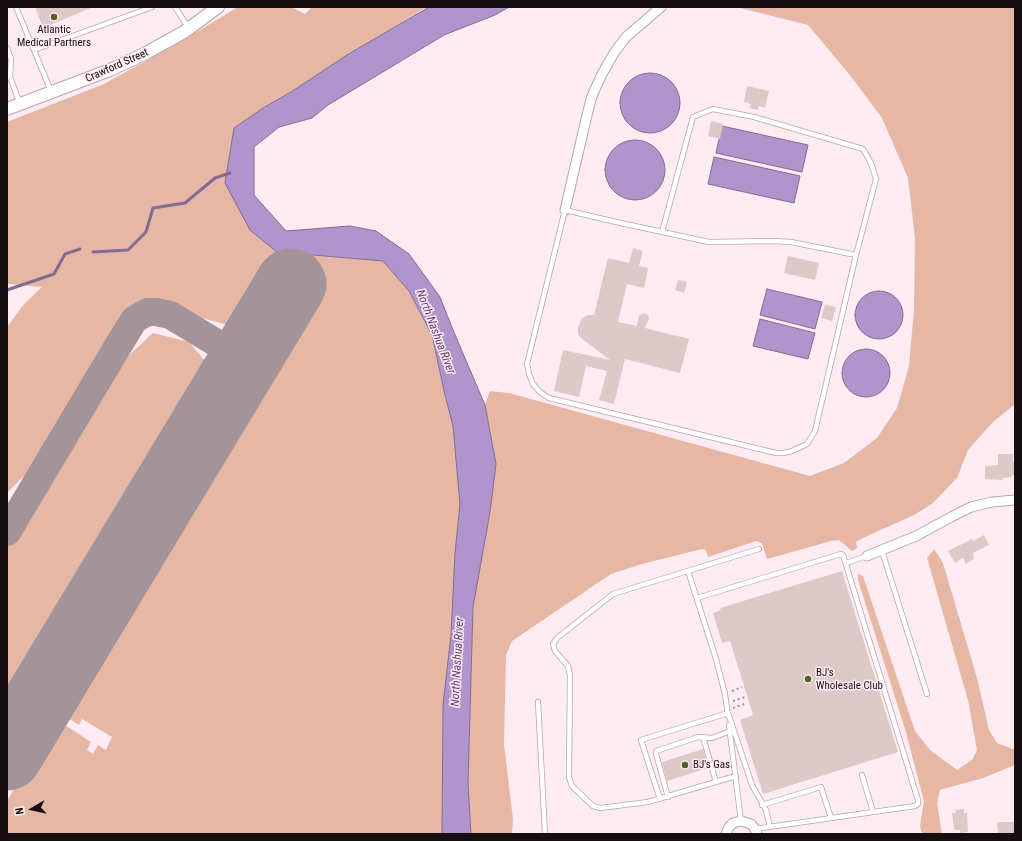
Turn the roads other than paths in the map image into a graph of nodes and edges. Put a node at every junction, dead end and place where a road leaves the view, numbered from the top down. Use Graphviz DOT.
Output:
graph roads {
  1 [pos="16,7"];
  2 [pos="152,7"];
  3 [pos="175,7"];
  4 [pos="661,7"];
  5 [pos="212,9"];
  6 [pos="189,28"];
  7 [pos="7,48"];
  8 [pos="34,50"];
  9 [pos="9,66"];
  10 [pos="52,92"];
  11 [pos="20,104"];
  12 [pos="7,109"];
  13 [pos="565,210"];
  14 [pos="662,232"];
  15 [pos="856,255"];
  16 [pos="1015,500"];
  17 [pos="759,549"];
  18 [pos="882,551"];
  19 [pos="867,556"];
  20 [pos="846,563"];
  21 [pos="688,571"];
  22 [pos="697,598"];
  23 [pos="927,694"];
  24 [pos="538,702"];
  25 [pos="727,711"];
  26 [pos="732,730"];
  27 [pos="702,737"];
  28 [pos="862,775"];
  29 [pos="736,776"];
  30 [pos="716,782"];
  31 [pos="668,797"];
  32 [pos="660,799"];
  33 [pos="762,805"];
  34 [pos="873,812"];
  35 [pos="831,818"];
  36 [pos="741,821"];
  37 [pos="770,827"];
  38 [pos="756,831"];
  39 [pos="544,834"];
  40 [pos="726,834"];
  1 -- 8 [label="lane"];
  2 -- 8 [label="lane"];
  3 -- 6 [label="lane"];
  4 -- 13 [label="street"];
  5 -- 6 [label="main road, Crawford Street"];
  6 -- 10 [label="main road, Crawford Street"];
  7 -- 9 [label="lane"];
  8 -- 10 [label="lane"];
  9 -- 11 [label="lane"];
  10 -- 11 [label="main road, Crawford Street"];
  11 -- 12 [label="main road, Crawford Street"];
  13 -- 14 [label="lane"];
  13 -- 15 [label="lane"];
  14 -- 15 [label="lane"];
  14 -- 15 [label="lane"];
  16 -- 18 [label="street"];
  17 -- 21 [label="lane"];
  18 -- 19 [label="street"];
  18 -- 23 [label="lane"];
  19 -- 20 [label="lane"];
  20 -- 22 [label="lane"];
  20 -- 34 [label="lane"];
  21 -- 22 [label="lane"];
  21 -- 32 [label="lane"];
  22 -- 25 [label="lane"];
  24 -- 39 [label="lane"];
  25 -- 26 [label="lane"];
  25 -- 32 [label="lane"];
  26 -- 27 [label="lane"];
  26 -- 29 [label="lane"];
  26 -- 33 [label="lane"];
  27 -- 30 [label="lane"];
  27 -- 31 [label="lane"];
  28 -- 34 [label="lane"];
  29 -- 30 [label="lane"];
  29 -- 36 [label="lane"];
  30 -- 31 [label="lane"];
  31 -- 32 [label="lane"];
  33 -- 35 [label="lane"];
  33 -- 37 [label="lane"];
  34 -- 35 [label="lane"];
  35 -- 37 [label="lane"];
  36 -- 38 [label="street"];
  36 -- 40 [label="street"];
  37 -- 38 [label="lane"];
}
